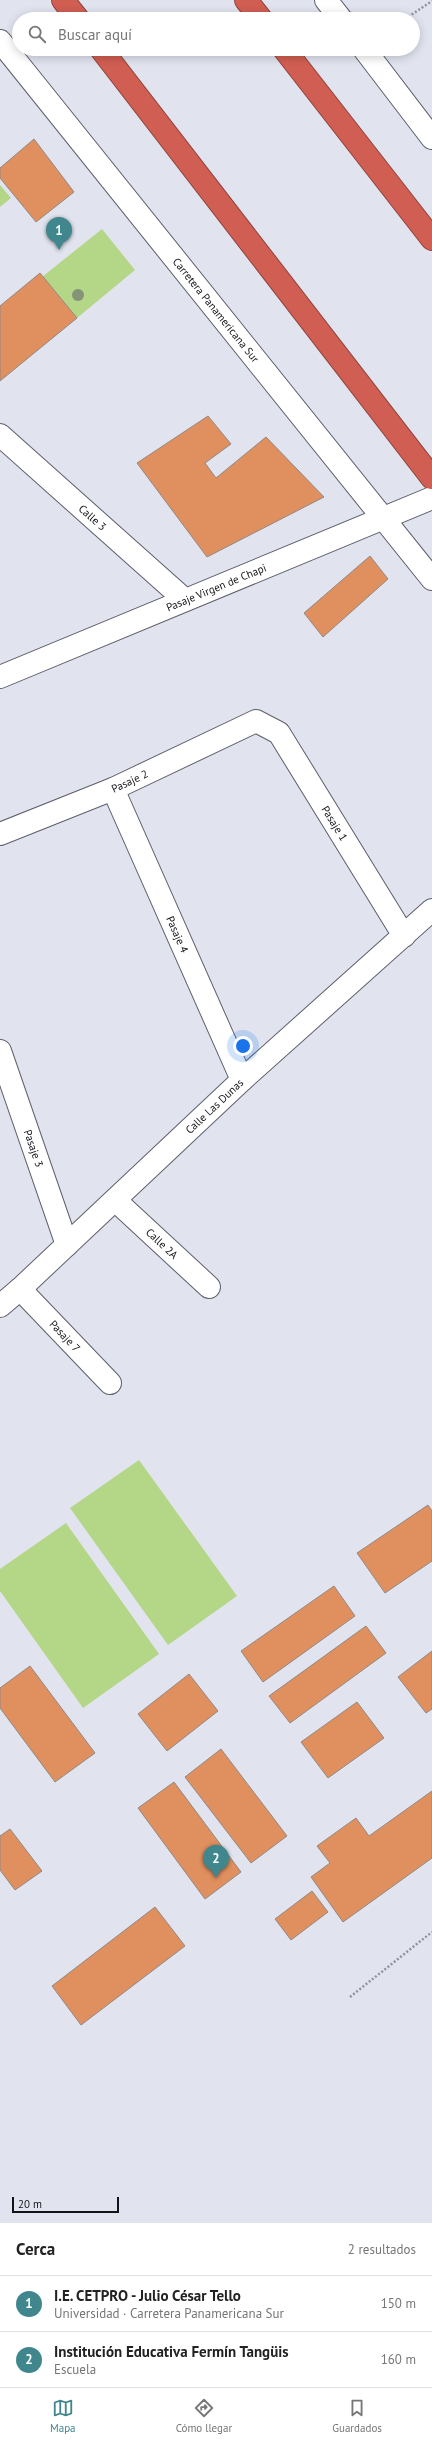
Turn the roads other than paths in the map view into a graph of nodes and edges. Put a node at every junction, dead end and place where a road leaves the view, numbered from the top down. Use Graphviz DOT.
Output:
graph roads {
  1 [pos="63,0"];
  2 [pos="246,0"];
  3 [pos="326,0"];
  4 [pos="72,12"];
  5 [pos="255,12"];
  6 [pos="335,12"];
  7 [pos="0,41"];
  8 [pos="12,56"];
  9 [pos="12,56"];
  10 [pos="106,56"];
  11 [pos="289,56"];
  12 [pos="369,56"];
  13 [pos="432,138"];
  14 [pos="432,239"];
  15 [pos="0,435"];
  16 [pos="432,478"];
  17 [pos="432,498"];
  18 [pos="384,518"];
  19 [pos="432,579"];
  20 [pos="185,600"];
  21 [pos="0,677"];
  22 [pos="256,721"];
  23 [pos="113,789"];
  24 [pos="0,834"];
  25 [pos="432,910"];
  26 [pos="404,936"];
  27 [pos="0,1051"];
  28 [pos="242,1080"];
  29 [pos="115,1200"];
  30 [pos="67,1245"];
  31 [pos="208,1287"];
  32 [pos="20,1290"];
  33 [pos="0,1306"];
  34 [pos="110,1383"];
  1 -- 4 [label="highway"];
  2 -- 5 [label="highway"];
  3 -- 6 [label="street"];
  7 -- 8 [label="street, Carretera Panamericana Sur"];
  9 -- 18 [label="street, Carretera Panamericana Sur"];
  10 -- 16 [label="highway"];
  11 -- 14 [label="highway"];
  12 -- 13 [label="street"];
  15 -- 20 [label="street, Calle 3"];
  17 -- 18 [label="street, Pasaje Virgen de Chapi"];
  18 -- 19 [label="street, Carretera Panamericana Sur"];
  18 -- 20 [label="street, Pasaje Virgen de Chapi"];
  20 -- 21 [label="street, Pasaje Virgen de Chapi"];
  22 -- 23 [label="street, Pasaje 2"];
  22 -- 26 [label="street, Pasaje 1"];
  23 -- 24 [label="street, Pasaje 2"];
  23 -- 28 [label="street, Pasaje 4"];
  25 -- 26 [label="street, Calle Las Dunas"];
  26 -- 28 [label="street, Calle Las Dunas"];
  27 -- 30 [label="street, Pasaje 3"];
  28 -- 29 [label="street, Calle Las Dunas"];
  29 -- 30 [label="street, Calle Las Dunas"];
  29 -- 31 [label="street, Calle 2A"];
  30 -- 32 [label="street, Calle Las Dunas"];
  32 -- 33 [label="street, Calle Las Dunas"];
  32 -- 34 [label="street, Pasaje 7"];
}
